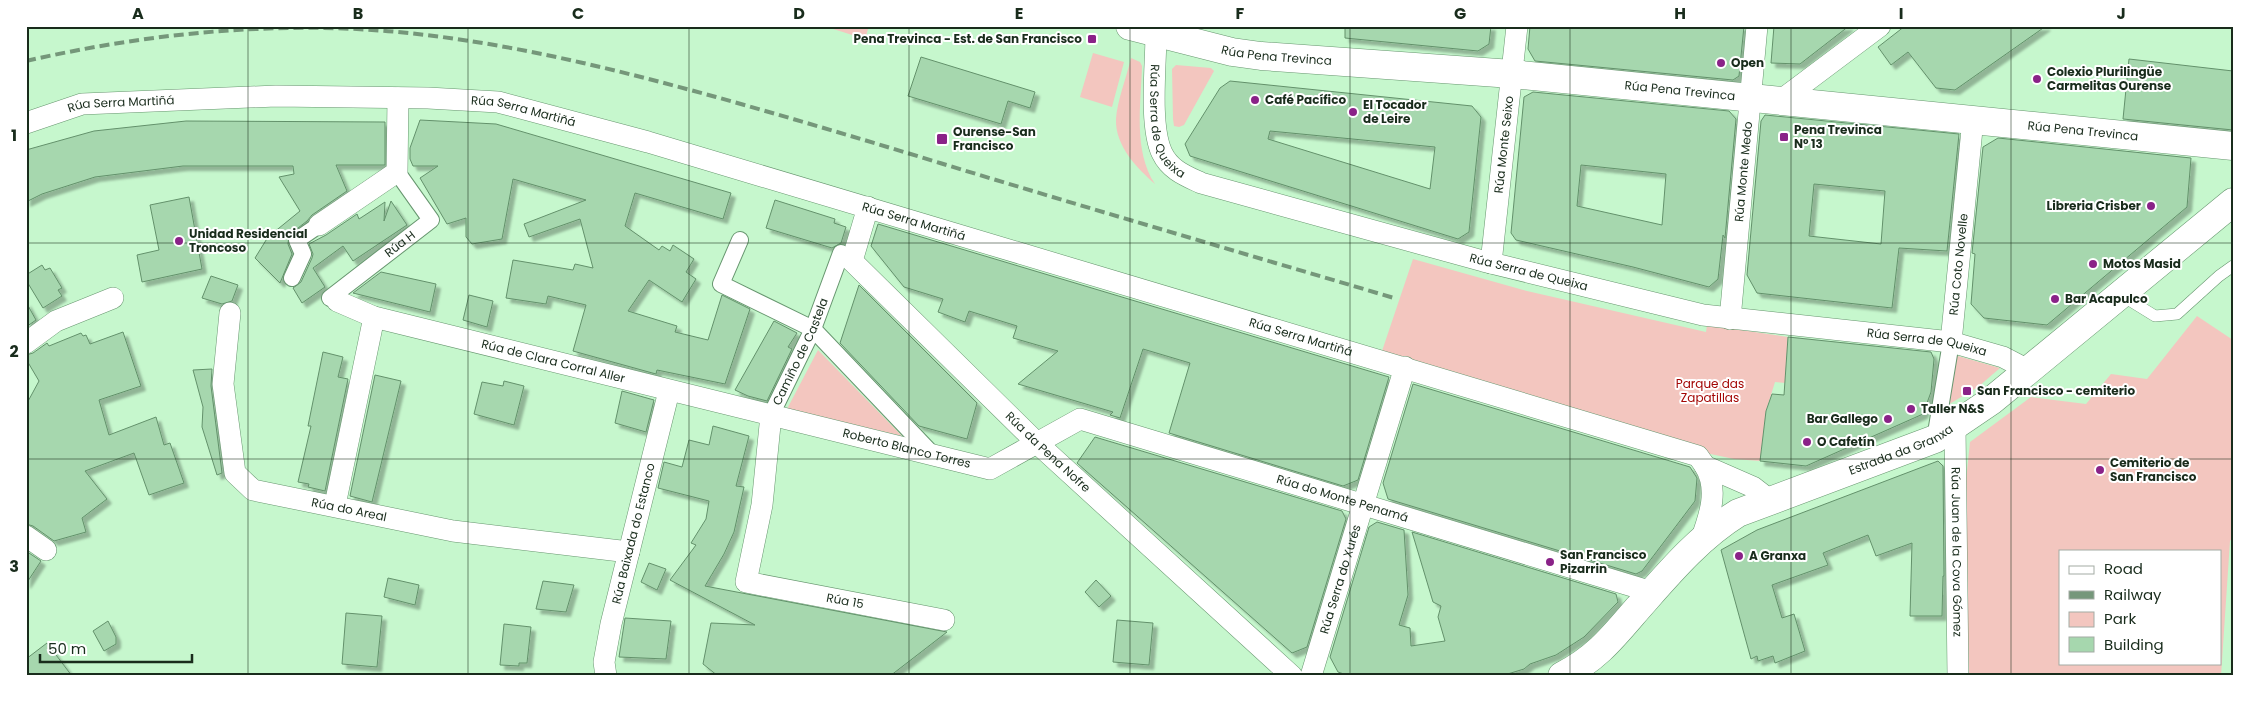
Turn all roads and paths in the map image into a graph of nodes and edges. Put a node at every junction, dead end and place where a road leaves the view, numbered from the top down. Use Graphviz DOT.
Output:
graph roads {
  1 [pos="1130,26"];
  2 [pos="1517,26"];
  3 [pos="1757,26"];
  4 [pos="1880,26"];
  5 [pos="1156,34"];
  6 [pos="1512,74"];
  7 [pos="398,98"];
  8 [pos="1750,98"];
  9 [pos="1780,102"];
  10 [pos="1973,119"];
  11 [pos="26,123"];
  12 [pos="2233,146"];
  13 [pos="397,172"];
  14 [pos="2233,202"];
  15 [pos="868,207"];
  16 [pos="319,225"];
  17 [pos="740,240"];
  18 [pos="852,261"];
  19 [pos="1492,263"];
  20 [pos="2233,266"];
  21 [pos="292,278"];
  22 [pos="2121,295"];
  23 [pos="112,298"];
  24 [pos="337,301"];
  25 [pos="230,313"];
  26 [pos="374,317"];
  27 [pos="1730,319"];
  28 [pos="813,329"];
  29 [pos="1951,342"];
  30 [pos="26,343"];
  31 [pos="1405,368"];
  32 [pos="2028,370"];
  33 [pos="668,391"];
  34 [pos="771,415"];
  35 [pos="1945,433"];
  36 [pos="1038,444"];
  37 [pos="932,455"];
  38 [pos="1701,461"];
  39 [pos="1771,501"];
  40 [pos="1363,504"];
  41 [pos="335,506"];
  42 [pos="26,536"];
  43 [pos="1701,540"];
  44 [pos="46,550"];
  45 [pos="629,552"];
  46 [pos="746,582"];
  47 [pos="1652,592"];
  48 [pos="944,620"];
  49 [pos="606,676"];
  50 [pos="1292,676"];
  51 [pos="1311,676"];
  52 [pos="1562,676"];
  53 [pos="1958,676"];
  1 -- 5 [label="street, Rúa Pena Trevinca"];
  2 -- 6 [label="street, Rúa Monte Seixo"];
  3 -- 8 [label="street, Rúa Monte Medo"];
  4 -- 9 [label="street"];
  5 -- 6 [label="street, Rúa Pena Trevinca"];
  5 -- 19 [label="street, Rúa Serra de Queixa"];
  6 -- 8 [label="street, Rúa Pena Trevinca"];
  6 -- 19 [label="street, Rúa Monte Seixo"];
  7 -- 11 [label="street, Rúa Serra Martiñá"];
  7 -- 13 [label="street"];
  7 -- 15 [label="street, Rúa Serra Martiñá"];
  8 -- 9 [label="street, Rúa Pena Trevinca"];
  8 -- 27 [label="street, Rúa Monte Medo"];
  9 -- 10 [label="street, Rúa Pena Trevinca"];
  10 -- 12 [label="street, Rúa Pena Trevinca"];
  10 -- 29 [label="street, Rúa Coto Novelle"];
  13 -- 16 [label="street"];
  13 -- 24 [label="street, Rúa H"];
  14 -- 22 [label="street, Estrada da Granxa"];
  15 -- 18 [label="street"];
  15 -- 31 [label="street, Rúa Serra Martiñá"];
  16 -- 21 [label="street"];
  17 -- 28 [label="street"];
  18 -- 28 [label="street, Camiño de Castela"];
  18 -- 36 [label="street, Rúa da Pena Nofre"];
  19 -- 27 [label="street, Rúa Serra de Queixa"];
  20 -- 22 [label="lane"];
  22 -- 32 [label="street, Estrada da Granxa"];
  23 -- 30 [label="street"];
  24 -- 26 [label="street, Rúa de Clara Corral Aller"];
  25 -- 41 [label="street, Rúa do Areal"];
  26 -- 33 [label="street, Rúa de Clara Corral Aller"];
  26 -- 41 [label="street"];
  27 -- 29 [label="street, Rúa Serra de Queixa"];
  28 -- 34 [label="street, Camiño de Castela"];
  28 -- 37 [label="street"];
  29 -- 32 [label="street, Rúa Serra de Queixa"];
  29 -- 35 [label="street, Rúa Coto Novelle"];
  31 -- 38 [label="street, Rúa Serra Martiñá"];
  31 -- 40 [label="street, Rúa Serra do Xurés"];
  32 -- 35 [label="street, Estrada da Granxa"];
  33 -- 34 [label="street, Rúa de Clara Corral Aller"];
  33 -- 45 [label="street, Rúa Baixada do Estanco"];
  34 -- 37 [label="street, Roberto Blanco Torres"];
  34 -- 46 [label="street, Camiño de Castela"];
  35 -- 39 [label="street, Estrada da Granxa"];
  35 -- 53 [label="street, Rúa Juan de la Cova Gómez"];
  36 -- 37 [label="street, Roberto Blanco Torres"];
  36 -- 40 [label="street, Rúa do Monte Penamá"];
  36 -- 50 [label="street, Rúa da Pena Nofre"];
  38 -- 39 [label="street, Rúa Serra Martiñá"];
  38 -- 43 [label="street"];
  39 -- 43 [label="street, Estrada da Granxa"];
  40 -- 47 [label="street, Rúa do Monte Penamá"];
  40 -- 51 [label="street, Rúa Serra do Xurés"];
  41 -- 45 [label="street, Rúa do Areal"];
  42 -- 44 [label="street"];
  43 -- 47 [label="street, Estrada da Granxa"];
  45 -- 49 [label="street, Rúa Baixada do Estanco"];
  46 -- 48 [label="street, Rúa 15"];
  47 -- 52 [label="street, Estrada da Granxa"];
}
